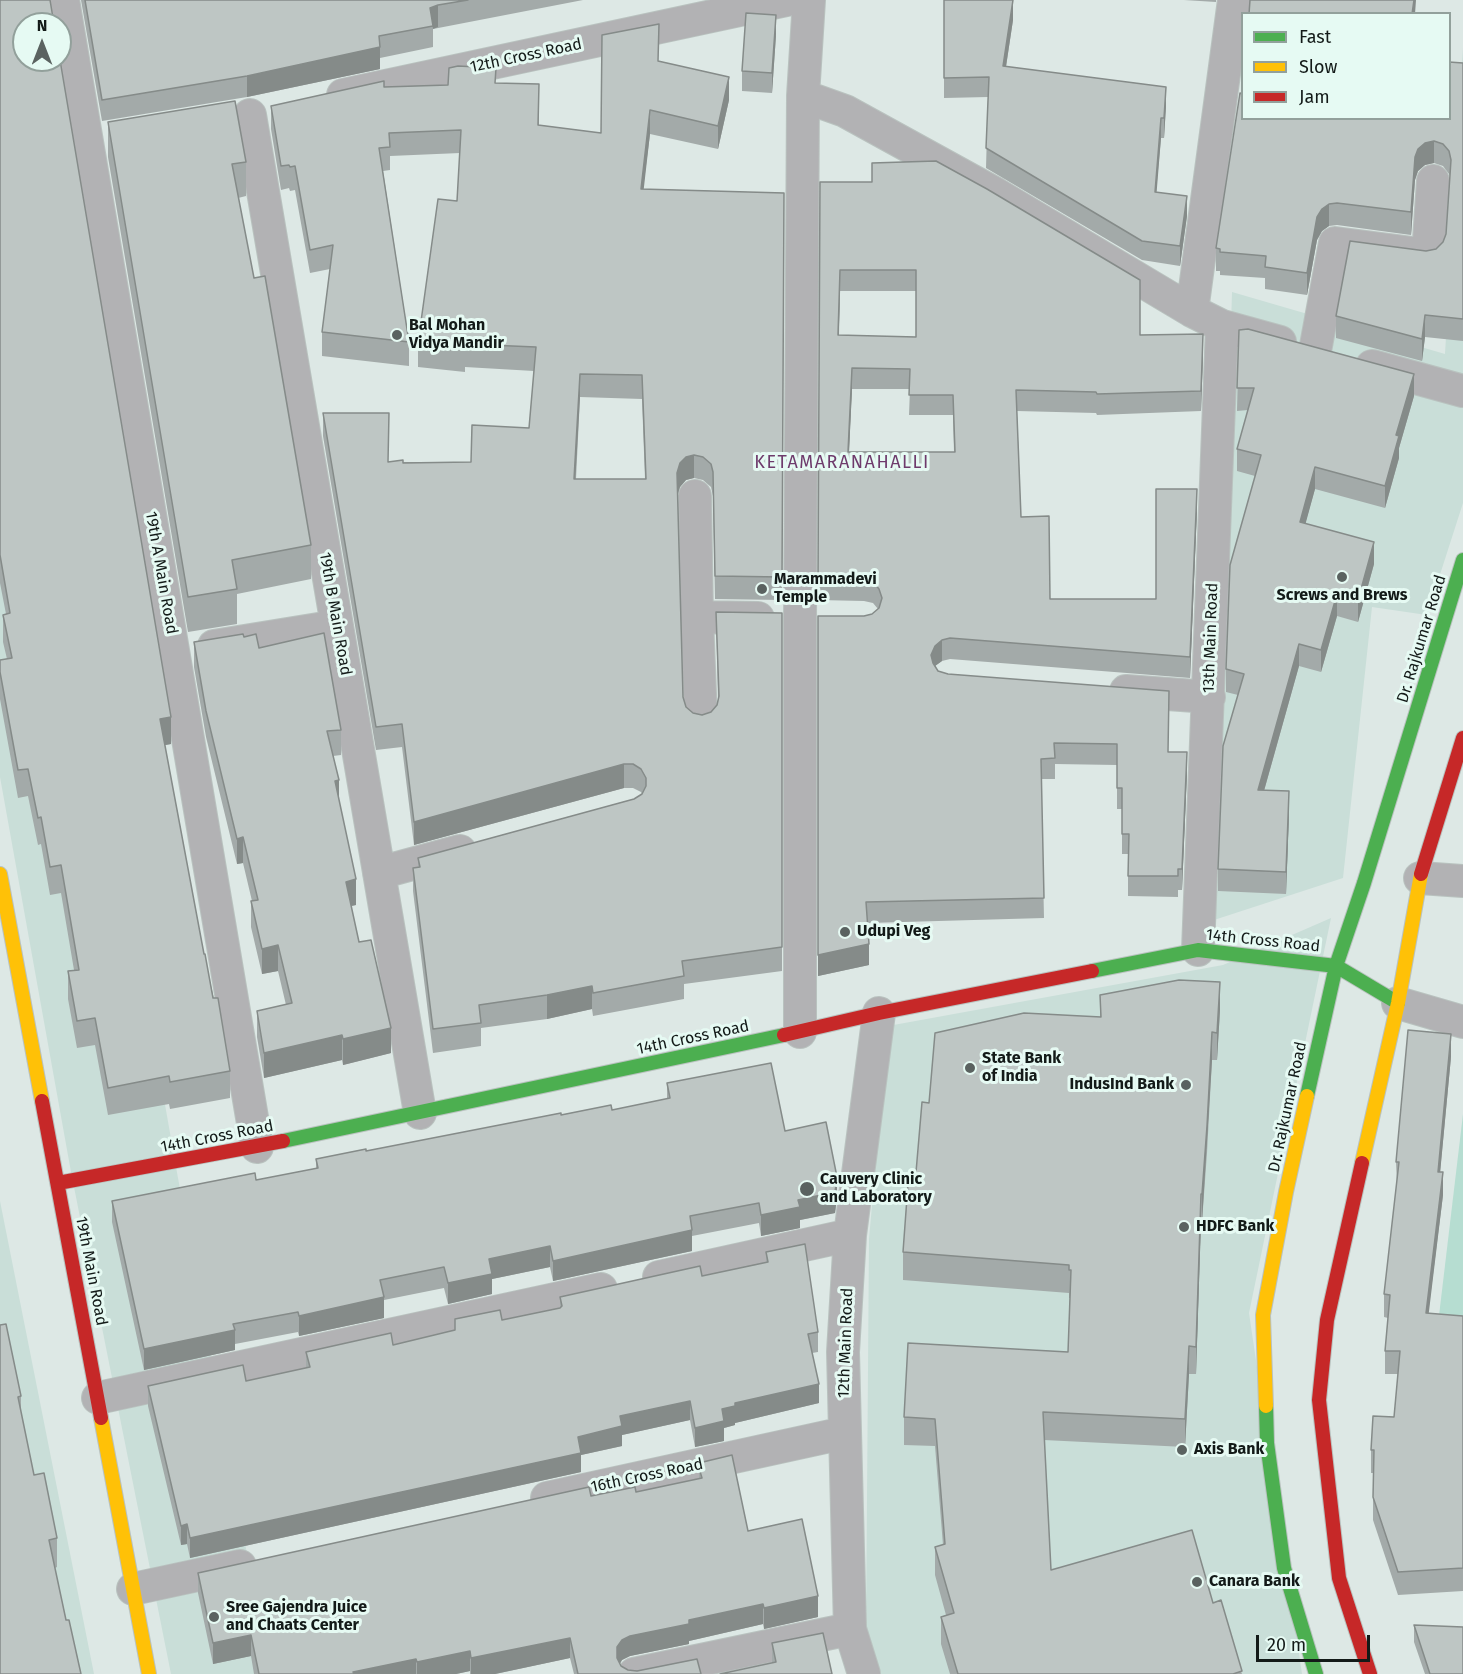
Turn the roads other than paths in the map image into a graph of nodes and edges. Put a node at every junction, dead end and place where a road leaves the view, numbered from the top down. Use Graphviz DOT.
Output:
graph roads {
  1 [pos="63,0"];
  2 [pos="787,0"];
  3 [pos="809,0"];
  4 [pos="1234,0"];
  5 [pos="803,96"];
  6 [pos="320,100"];
  7 [pos="250,114"];
  8 [pos="1433,181"];
  9 [pos="1192,310"];
  10 [pos="1222,326"];
  11 [pos="1334,356"];
  12 [pos="1463,391"];
  13 [pos="695,496"];
  14 [pos="1463,560"];
  15 [pos="697,617"];
  16 [pos="800,619"];
  17 [pos="832,619"];
  18 [pos="337,626"];
  19 [pos="174,652"];
  20 [pos="1102,689"];
  21 [pos="1209,697"];
  22 [pos="701,720"];
  23 [pos="1463,738"];
  24 [pos="493,842"];
  25 [pos="379,873"];
  26 [pos="0,874"];
  27 [pos="1420,878"];
  28 [pos="1463,881"];
  29 [pos="1198,950"];
  30 [pos="1336,966"];
  31 [pos="1398,1003"];
  32 [pos="879,1013"];
  33 [pos="1463,1022"];
  34 [pos="800,1032"];
  35 [pos="420,1113"];
  36 [pos="257,1147"];
  37 [pos="58,1183"];
  38 [pos="850,1235"];
  39 [pos="98,1398"];
  40 [pos="844,1433"];
  41 [pos="518,1505"];
  42 [pos="273,1558"];
  43 [pos="133,1589"];
  44 [pos="850,1629"];
  45 [pos="148,1674"];
  46 [pos="634,1674"];
  47 [pos="864,1674"];
  48 [pos="1316,1674"];
  49 [pos="1370,1674"];
  1 -- 19 [label="street, 19th A Main Road"];
  2 -- 6 [label="street, 12th Cross Road"];
  3 -- 5 [label="street"];
  4 -- 9 [label="street"];
  5 -- 9 [label="street"];
  5 -- 16 [label="street"];
  7 -- 18 [label="street, 19th B Main Road"];
  8 -- 11 [label="street"];
  9 -- 10 [label="street"];
  10 -- 11 [label="street"];
  10 -- 21 [label="street, 13th Main Road"];
  11 -- 12 [label="street"];
  13 -- 15 [label="street"];
  14 -- 30 [label="street, Dr. Rajkumar Road"];
  15 -- 16 [label="street"];
  15 -- 22 [label="street"];
  16 -- 17 [label="street"];
  16 -- 34 [label="street"];
  18 -- 19 [label="street"];
  18 -- 25 [label="street, 19th B Main Road"];
  19 -- 36 [label="street, 19th A Main Road"];
  20 -- 21 [label="street"];
  21 -- 29 [label="street, 13th Main Road"];
  23 -- 27 [label="street"];
  24 -- 25 [label="street"];
  25 -- 35 [label="street, 19th B Main Road"];
  26 -- 37 [label="street, 19th Main Road"];
  27 -- 28 [label="street"];
  27 -- 31 [label="street"];
  29 -- 30 [label="street, 14th Cross Road"];
  29 -- 32 [label="street, 14th Cross Road"];
  30 -- 31 [label="street"];
  30 -- 48 [label="street, Dr. Rajkumar Road"];
  31 -- 33 [label="street"];
  31 -- 49 [label="street"];
  32 -- 34 [label="street, 14th Cross Road"];
  32 -- 38 [label="street, 12th Main Road"];
  34 -- 35 [label="street, 14th Cross Road"];
  35 -- 36 [label="street, 14th Cross Road"];
  36 -- 37 [label="street, 14th Cross Road"];
  37 -- 39 [label="street, 19th Main Road"];
  38 -- 39 [label="street"];
  38 -- 40 [label="street, 12th Main Road"];
  39 -- 43 [label="street, 19th Main Road"];
  40 -- 41 [label="street, 16th Cross Road"];
  40 -- 44 [label="street, 12th Main Road"];
  42 -- 43 [label="street"];
  43 -- 45 [label="street, 19th Main Road"];
  44 -- 46 [label="street"];
  44 -- 47 [label="street, 12th Main Road"];
}
